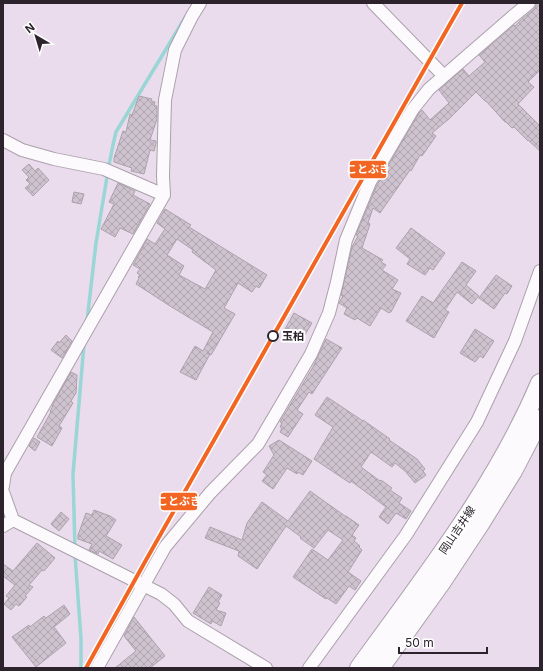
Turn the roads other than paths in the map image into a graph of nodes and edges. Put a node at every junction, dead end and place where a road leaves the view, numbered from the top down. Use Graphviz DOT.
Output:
graph roads {
  1 [pos="200,3"];
  2 [pos="373,3"];
  3 [pos="529,3"];
  4 [pos="444,76"];
  5 [pos="3,140"];
  6 [pos="164,195"];
  7 [pos="540,271"];
  8 [pos="540,383"];
  9 [pos="540,419"];
  10 [pos="3,486"];
  11 [pos="3,492"];
  12 [pos="8,523"];
  13 [pos="143,585"];
  14 [pos="97,668"];
  15 [pos="266,668"];
  16 [pos="309,668"];
  17 [pos="359,668"];
  18 [pos="380,668"];
  1 -- 6 [label="street"];
  2 -- 4 [label="street"];
  3 -- 4 [label="street"];
  4 -- 13 [label="street"];
  5 -- 6 [label="street"];
  6 -- 10 [label="street"];
  7 -- 16 [label="street"];
  8 -- 17 [label="main road, 岡山吉井線"];
  9 -- 18 [label="main road, 岡山吉井線"];
  11 -- 12 [label="street"];
  12 -- 13 [label="street"];
  13 -- 14 [label="street"];
  13 -- 15 [label="street"];
}
